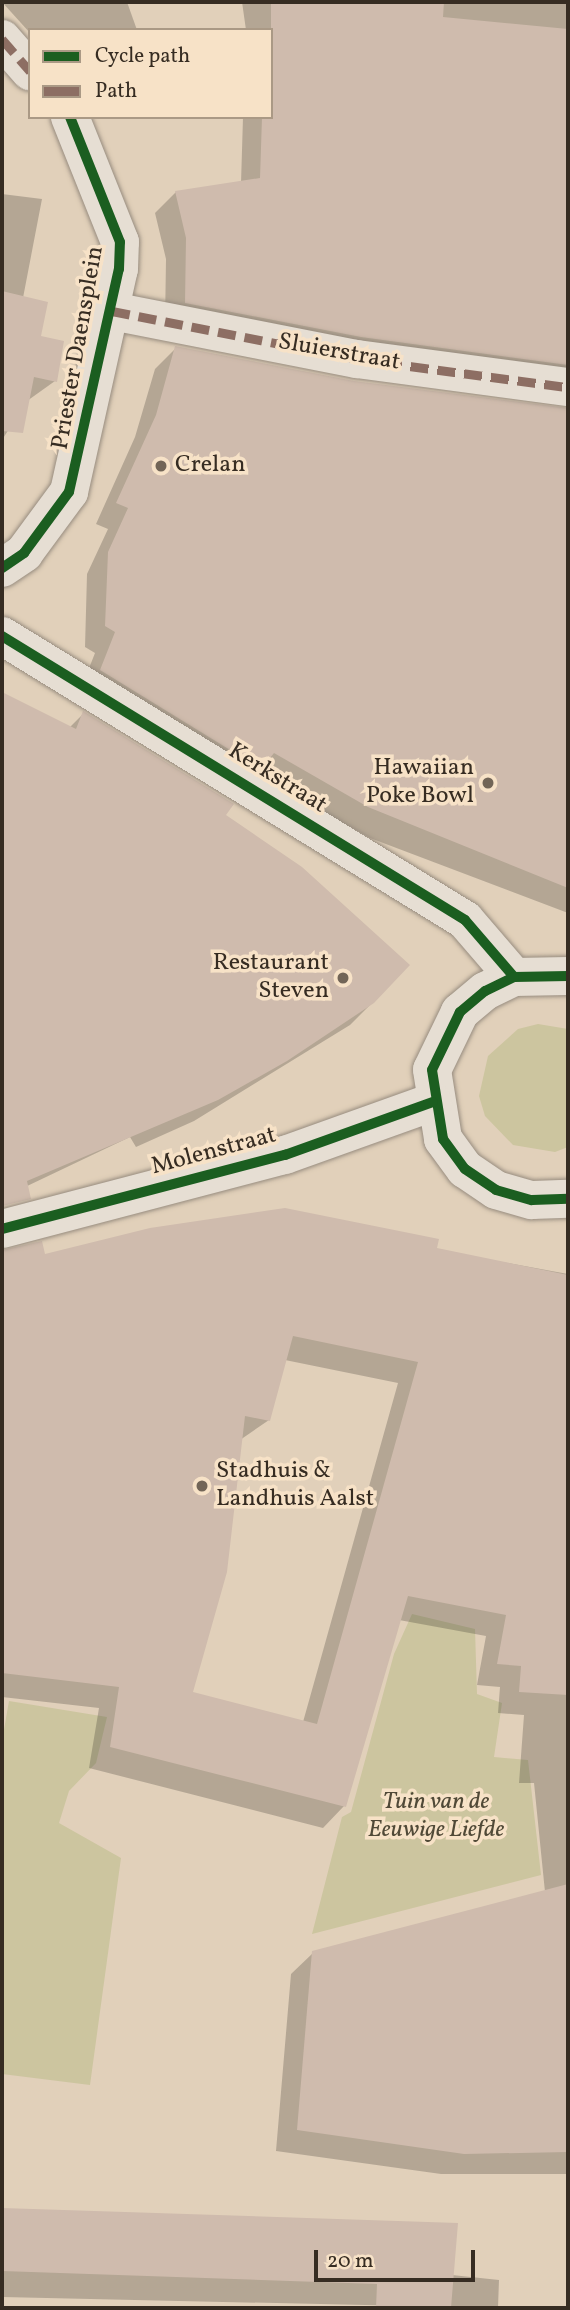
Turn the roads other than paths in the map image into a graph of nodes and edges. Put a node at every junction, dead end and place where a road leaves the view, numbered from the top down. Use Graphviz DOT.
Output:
graph roads {
  1 [pos="2,39"];
  2 [pos="28,69"];
  3 [pos="72,119"];
  4 [pos="111,311"];
  5 [pos="568,387"];
  6 [pos="2,568"];
  7 [pos="2,636"];
  8 [pos="568,976"];
  9 [pos="514,977"];
  10 [pos="433,1102"];
  11 [pos="568,1199"];
  12 [pos="2,1229"];
  1 -- 2 [label="street"];
  3 -- 4 [label="street, Priester Daensplein"];
  4 -- 5 [label="street, Sluierstraat"];
  4 -- 6 [label="street, Priester Daensplein"];
  7 -- 9 [label="street, Kerkstraat"];
  8 -- 9 [label="street"];
  9 -- 10 [label="street"];
  10 -- 11 [label="street"];
  10 -- 12 [label="street, Molenstraat"];
}
